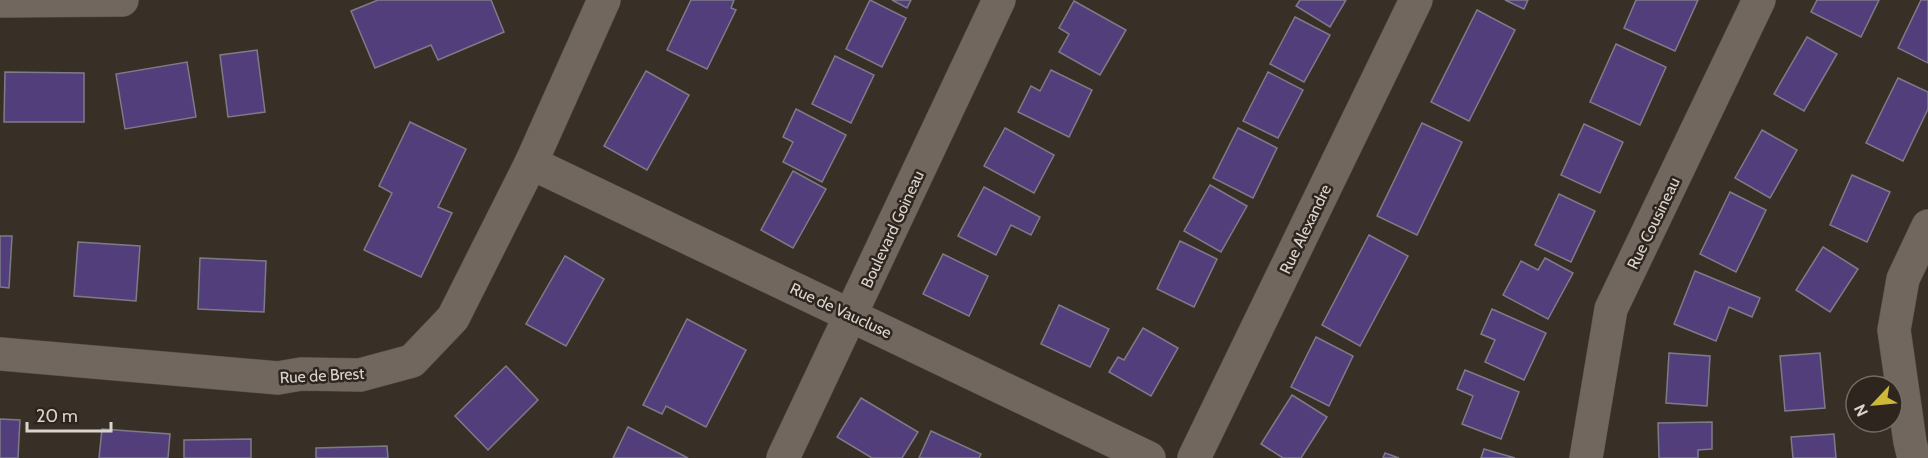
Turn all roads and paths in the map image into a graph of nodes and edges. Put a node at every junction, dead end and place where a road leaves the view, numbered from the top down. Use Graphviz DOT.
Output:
graph roads {
  1 [pos="122,0"];
  2 [pos="604,0"];
  3 [pos="999,0"];
  4 [pos="1416,0"];
  5 [pos="1760,0"];
  6 [pos="0,1"];
  7 [pos="531,163"];
  8 [pos="1928,226"];
  9 [pos="852,315"];
  10 [pos="0,354"];
  11 [pos="783,458"];
  12 [pos="1149,458"];
  13 [pos="1194,458"];
  14 [pos="1586,458"];
  15 [pos="1914,458"];
  1 -- 6 [label="street"];
  2 -- 7 [label="street, Rue de Brest"];
  3 -- 9 [label="street, Boulevard Goineau"];
  4 -- 13 [label="street, Rue Alexandre"];
  5 -- 14 [label="street, Rue Cousineau"];
  7 -- 9 [label="street, Rue de Vaucluse"];
  7 -- 10 [label="street, Rue de Brest"];
  8 -- 15 [label="street"];
  9 -- 11 [label="street, Boulevard Goineau"];
  9 -- 12 [label="street, Rue de Vaucluse"];
}
